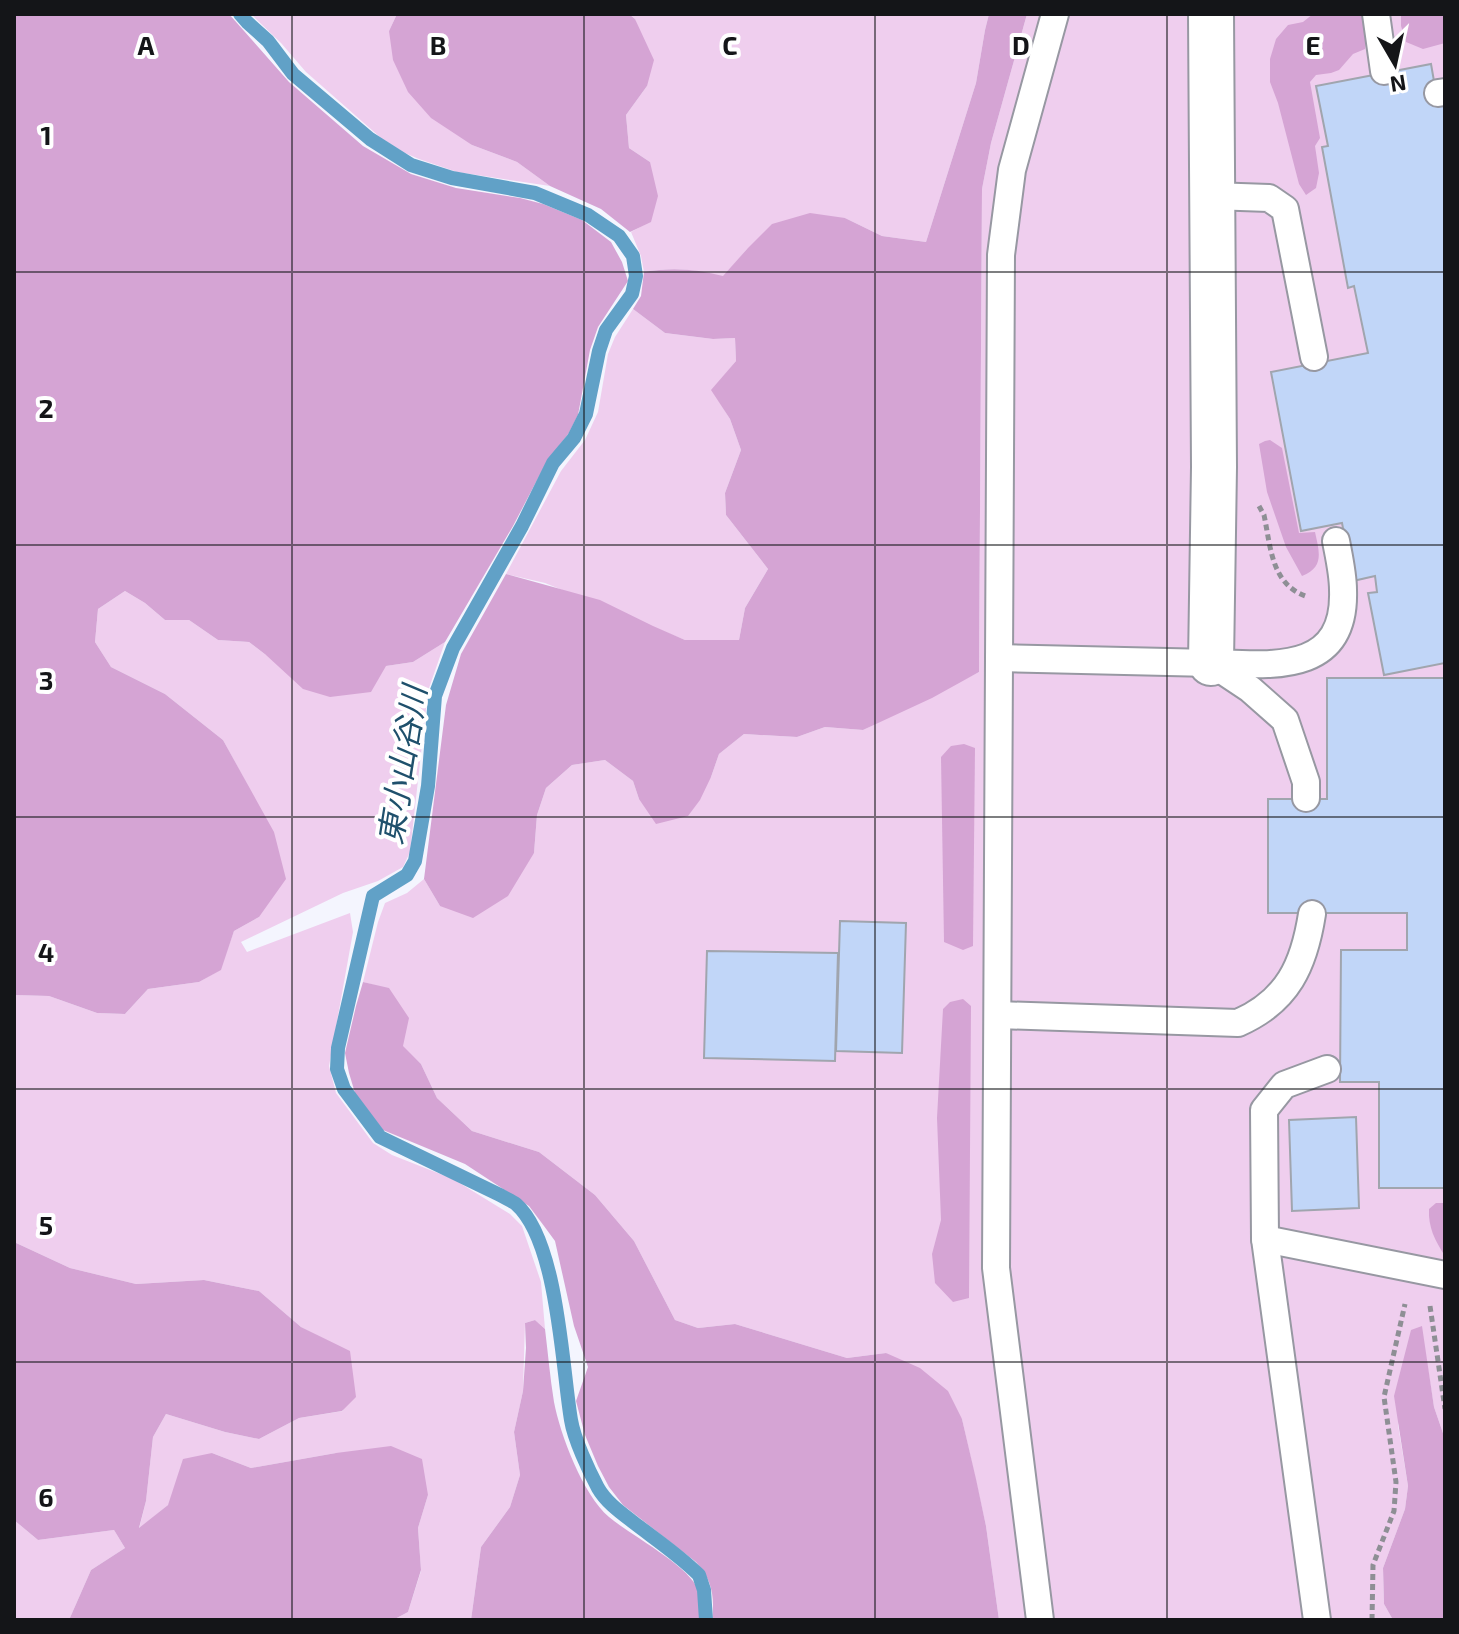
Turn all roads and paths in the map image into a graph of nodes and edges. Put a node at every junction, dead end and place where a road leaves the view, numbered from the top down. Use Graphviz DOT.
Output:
graph roads {
  1 [pos="1055,14"];
  2 [pos="1211,14"];
  3 [pos="1376,14"];
  4 [pos="1384,71"];
  5 [pos="1212,196"];
  6 [pos="1314,357"];
  7 [pos="1214,467"];
  8 [pos="1336,541"];
  9 [pos="1343,591"];
  10 [pos="999,658"];
  11 [pos="1211,663"];
  12 [pos="1306,798"];
  13 [pos="1312,914"];
  14 [pos="998,1015"];
  15 [pos="1327,1069"];
  16 [pos="1265,1239"];
  17 [pos="1434,1272"];
  18 [pos="1445,1409"];
  19 [pos="1040,1620"];
  20 [pos="1317,1620"];
  21 [pos="1372,1620"];
  1 -- 10 [label="lane"];
  2 -- 5 [label="street"];
  3 -- 4 [label="lane"];
  5 -- 6 [label="lane"];
  5 -- 7 [label="street"];
  7 -- 9 [label="path"];
  7 -- 11 [label="street"];
  8 -- 9 [label="lane"];
  9 -- 11 [label="lane"];
  10 -- 11 [label="lane"];
  10 -- 14 [label="lane"];
  11 -- 12 [label="lane"];
  13 -- 14 [label="lane"];
  14 -- 19 [label="lane"];
  15 -- 16 [label="lane"];
  16 -- 17 [label="lane"];
  16 -- 20 [label="lane"];
  17 -- 18 [label="path"];
  17 -- 21 [label="path"];
}
